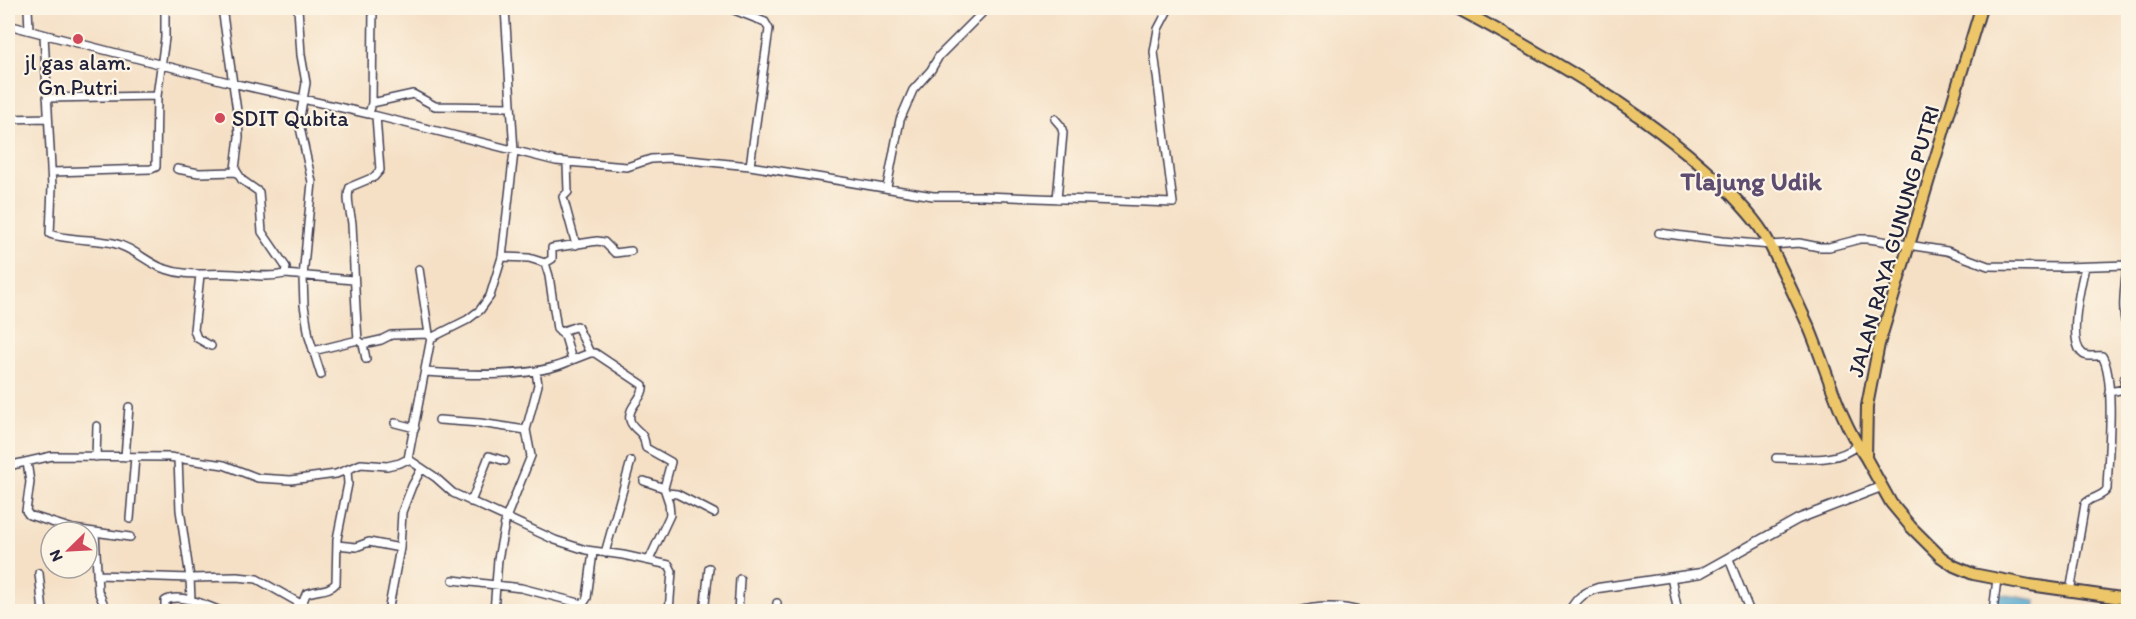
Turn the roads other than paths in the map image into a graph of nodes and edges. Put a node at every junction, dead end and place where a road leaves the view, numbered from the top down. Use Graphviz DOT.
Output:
graph roads {
  1 [pos="28,8"];
  2 [pos="165,8"];
  3 [pos="222,8"];
  4 [pos="298,8"];
  5 [pos="373,8"];
  6 [pos="505,8"];
  7 [pos="729,8"];
  8 [pos="987,8"];
  9 [pos="1169,8"];
  10 [pos="1456,8"];
  11 [pos="1981,8"];
  12 [pos="8,25"];
  13 [pos="29,30"];
  14 [pos="44,35"];
  15 [pos="161,64"];
  16 [pos="232,83"];
  17 [pos="157,96"];
  18 [pos="47,98"];
  19 [pos="303,99"];
  20 [pos="372,103"];
  21 [pos="511,107"];
  22 [pos="373,115"];
  23 [pos="48,118"];
  24 [pos="8,119"];
  25 [pos="1055,119"];
  26 [pos="514,152"];
  27 [pos="567,163"];
  28 [pos="750,166"];
  29 [pos="177,169"];
  30 [pos="52,172"];
  31 [pos="236,172"];
  32 [pos="887,187"];
  33 [pos="1057,199"];
  34 [pos="1659,233"];
  35 [pos="576,245"];
  36 [pos="1771,245"];
  37 [pos="1909,245"];
  38 [pos="631,251"];
  39 [pos="2128,256"];
  40 [pos="502,257"];
  41 [pos="545,263"];
  42 [pos="2128,265"];
  43 [pos="2085,267"];
  44 [pos="419,268"];
  45 [pos="285,274"];
  46 [pos="200,275"];
  47 [pos="303,277"];
  48 [pos="353,280"];
  49 [pos="2128,328"];
  50 [pos="560,332"];
  51 [pos="430,336"];
  52 [pos="360,342"];
  53 [pos="211,346"];
  54 [pos="313,351"];
  55 [pos="590,353"];
  56 [pos="366,359"];
  57 [pos="572,360"];
  58 [pos="536,370"];
  59 [pos="425,372"];
  60 [pos="321,375"];
  61 [pos="2124,379"];
  62 [pos="2109,392"];
  63 [pos="129,407"];
  64 [pos="439,420"];
  65 [pos="395,423"];
  66 [pos="97,426"];
  67 [pos="415,428"];
  68 [pos="526,430"];
  69 [pos="1857,444"];
  70 [pos="96,456"];
  71 [pos="125,457"];
  72 [pos="135,457"];
  73 [pos="178,458"];
  74 [pos="1776,458"];
  75 [pos="1866,458"];
  76 [pos="408,459"];
  77 [pos="505,460"];
  78 [pos="630,461"];
  79 [pos="27,462"];
  80 [pos="8,466"];
  81 [pos="422,468"];
  82 [pos="347,470"];
  83 [pos="645,481"];
  84 [pos="1881,487"];
  85 [pos="665,491"];
  86 [pos="471,502"];
  87 [pos="714,513"];
  88 [pos="506,518"];
  89 [pos="130,519"];
  90 [pos="45,520"];
  91 [pos="99,533"];
  92 [pos="130,537"];
  93 [pos="337,545"];
  94 [pos="400,548"];
  95 [pos="593,552"];
  96 [pos="605,552"];
  97 [pos="1729,559"];
  98 [pos="649,560"];
  99 [pos="709,568"];
  100 [pos="99,575"];
  101 [pos="1671,577"];
  102 [pos="190,578"];
  103 [pos="740,579"];
  104 [pos="1997,579"];
  105 [pos="40,580"];
  106 [pos="98,580"];
  107 [pos="453,580"];
  108 [pos="496,584"];
  109 [pos="2070,592"];
  110 [pos="2128,599"];
  111 [pos="191,600"];
  112 [pos="777,603"];
  113 [pos="300,608"];
  114 [pos="207,609"];
  115 [pos="1571,611"];
  116 [pos="43,612"];
  117 [pos="73,612"];
  118 [pos="99,612"];
  119 [pos="107,612"];
  120 [pos="165,612"];
  121 [pos="223,612"];
  122 [pos="388,612"];
  123 [pos="494,612"];
  124 [pos="669,612"];
  125 [pos="704,612"];
  126 [pos="738,612"];
  127 [pos="776,612"];
  128 [pos="1295,612"];
  129 [pos="1363,612"];
  130 [pos="1678,612"];
  131 [pos="1750,612"];
  132 [pos="1993,612"];
  1 -- 13 [label="street"];
  2 -- 15 [label="street"];
  3 -- 16 [label="street"];
  4 -- 19 [label="street"];
  5 -- 20 [label="street"];
  6 -- 21 [label="street"];
  7 -- 28 [label="street"];
  8 -- 32 [label="street"];
  9 -- 33 [label="street"];
  10 -- 36 [label="main road"];
  11 -- 37 [label="main road, JALAN RAYA GUNUNG PUTRI"];
  12 -- 13 [label="street"];
  13 -- 14 [label="street"];
  14 -- 15 [label="street"];
  14 -- 18 [label="street"];
  15 -- 16 [label="street"];
  15 -- 17 [label="street"];
  16 -- 19 [label="street"];
  16 -- 31 [label="street"];
  17 -- 18 [label="street"];
  17 -- 30 [label="street"];
  18 -- 23 [label="street"];
  19 -- 22 [label="street"];
  19 -- 47 [label="street"];
  20 -- 21 [label="street"];
  20 -- 22 [label="street"];
  21 -- 26 [label="street"];
  22 -- 26 [label="street"];
  22 -- 48 [label="street"];
  23 -- 24 [label="street"];
  23 -- 30 [label="street"];
  25 -- 33 [label="street"];
  26 -- 27 [label="street"];
  26 -- 40 [label="street"];
  27 -- 28 [label="street"];
  27 -- 35 [label="street"];
  28 -- 32 [label="street"];
  29 -- 31 [label="street"];
  30 -- 46 [label="street"];
  31 -- 45 [label="street"];
  32 -- 33 [label="street"];
  34 -- 36 [label="street"];
  35 -- 38 [label="street"];
  35 -- 41 [label="street"];
  36 -- 37 [label="street"];
  36 -- 69 [label="main road"];
  37 -- 43 [label="street"];
  37 -- 75 [label="main road, JALAN RAYA GUNUNG PUTRI"];
  39 -- 42 [label="street"];
  40 -- 41 [label="street"];
  40 -- 51 [label="street"];
  41 -- 50 [label="street"];
  42 -- 43 [label="street"];
  42 -- 49 [label="street"];
  43 -- 62 [label="street"];
  44 -- 51 [label="street"];
  45 -- 46 [label="street"];
  45 -- 47 [label="street"];
  46 -- 53 [label="street"];
  47 -- 48 [label="street"];
  47 -- 54 [label="street"];
  48 -- 52 [label="street"];
  50 -- 55 [label="street"];
  50 -- 57 [label="street"];
  51 -- 52 [label="street"];
  51 -- 59 [label="street"];
  52 -- 54 [label="street"];
  52 -- 56 [label="street"];
  54 -- 60 [label="street"];
  55 -- 57 [label="street"];
  55 -- 85 [label="street"];
  57 -- 58 [label="street"];
  58 -- 59 [label="street"];
  58 -- 68 [label="street"];
  59 -- 67 [label="street"];
  61 -- 62 [label="street"];
  62 -- 109 [label="street"];
  63 -- 71 [label="street"];
  64 -- 68 [label="street"];
  65 -- 67 [label="street"];
  66 -- 70 [label="street"];
  67 -- 76 [label="street"];
  68 -- 88 [label="street"];
  69 -- 74 [label="street"];
  69 -- 75 [label="main road"];
  70 -- 71 [label="street"];
  70 -- 79 [label="street"];
  71 -- 72 [label="street"];
  72 -- 73 [label="street"];
  72 -- 89 [label="street"];
  73 -- 82 [label="street"];
  73 -- 102 [label="street"];
  75 -- 84 [label="main road, JALAN RAYA GUNUNG PUTRI"];
  76 -- 81 [label="street"];
  76 -- 82 [label="street"];
  77 -- 86 [label="street"];
  78 -- 96 [label="street"];
  79 -- 80 [label="street"];
  79 -- 90 [label="street"];
  81 -- 86 [label="street"];
  81 -- 94 [label="street"];
  82 -- 93 [label="street"];
  83 -- 85 [label="street"];
  84 -- 97 [label="street"];
  84 -- 104 [label="main road, JALAN RAYA GUNUNG PUTRI"];
  85 -- 87 [label="street"];
  85 -- 98 [label="street"];
  86 -- 88 [label="street"];
  88 -- 95 [label="street"];
  88 -- 108 [label="street"];
  91 -- 92 [label="street"];
  93 -- 94 [label="street"];
  93 -- 113 [label="street"];
  94 -- 122 [label="street"];
  95 -- 96 [label="street"];
  95 -- 108 [label="street"];
  96 -- 98 [label="street"];
  97 -- 101 [label="street"];
  97 -- 131 [label="street"];
  98 -- 124 [label="street"];
  99 -- 125 [label="street"];
  100 -- 102 [label="street"];
  101 -- 115 [label="street"];
  101 -- 130 [label="street"];
  102 -- 111 [label="street"];
  102 -- 113 [label="street"];
  103 -- 126 [label="street"];
  104 -- 109 [label="main road, JALAN RAYA GUNUNG PUTRI"];
  104 -- 132 [label="street"];
  105 -- 116 [label="street"];
  106 -- 119 [label="street"];
  107 -- 108 [label="street"];
  108 -- 123 [label="street"];
  109 -- 110 [label="main road, JALAN RAYA GUNUNG PUTRI"];
  111 -- 114 [label="street"];
  111 -- 120 [label="street"];
  112 -- 127 [label="street"];
  114 -- 121 [label="street"];
  117 -- 118 [label="street"];
  128 -- 129 [label="street"];
}
